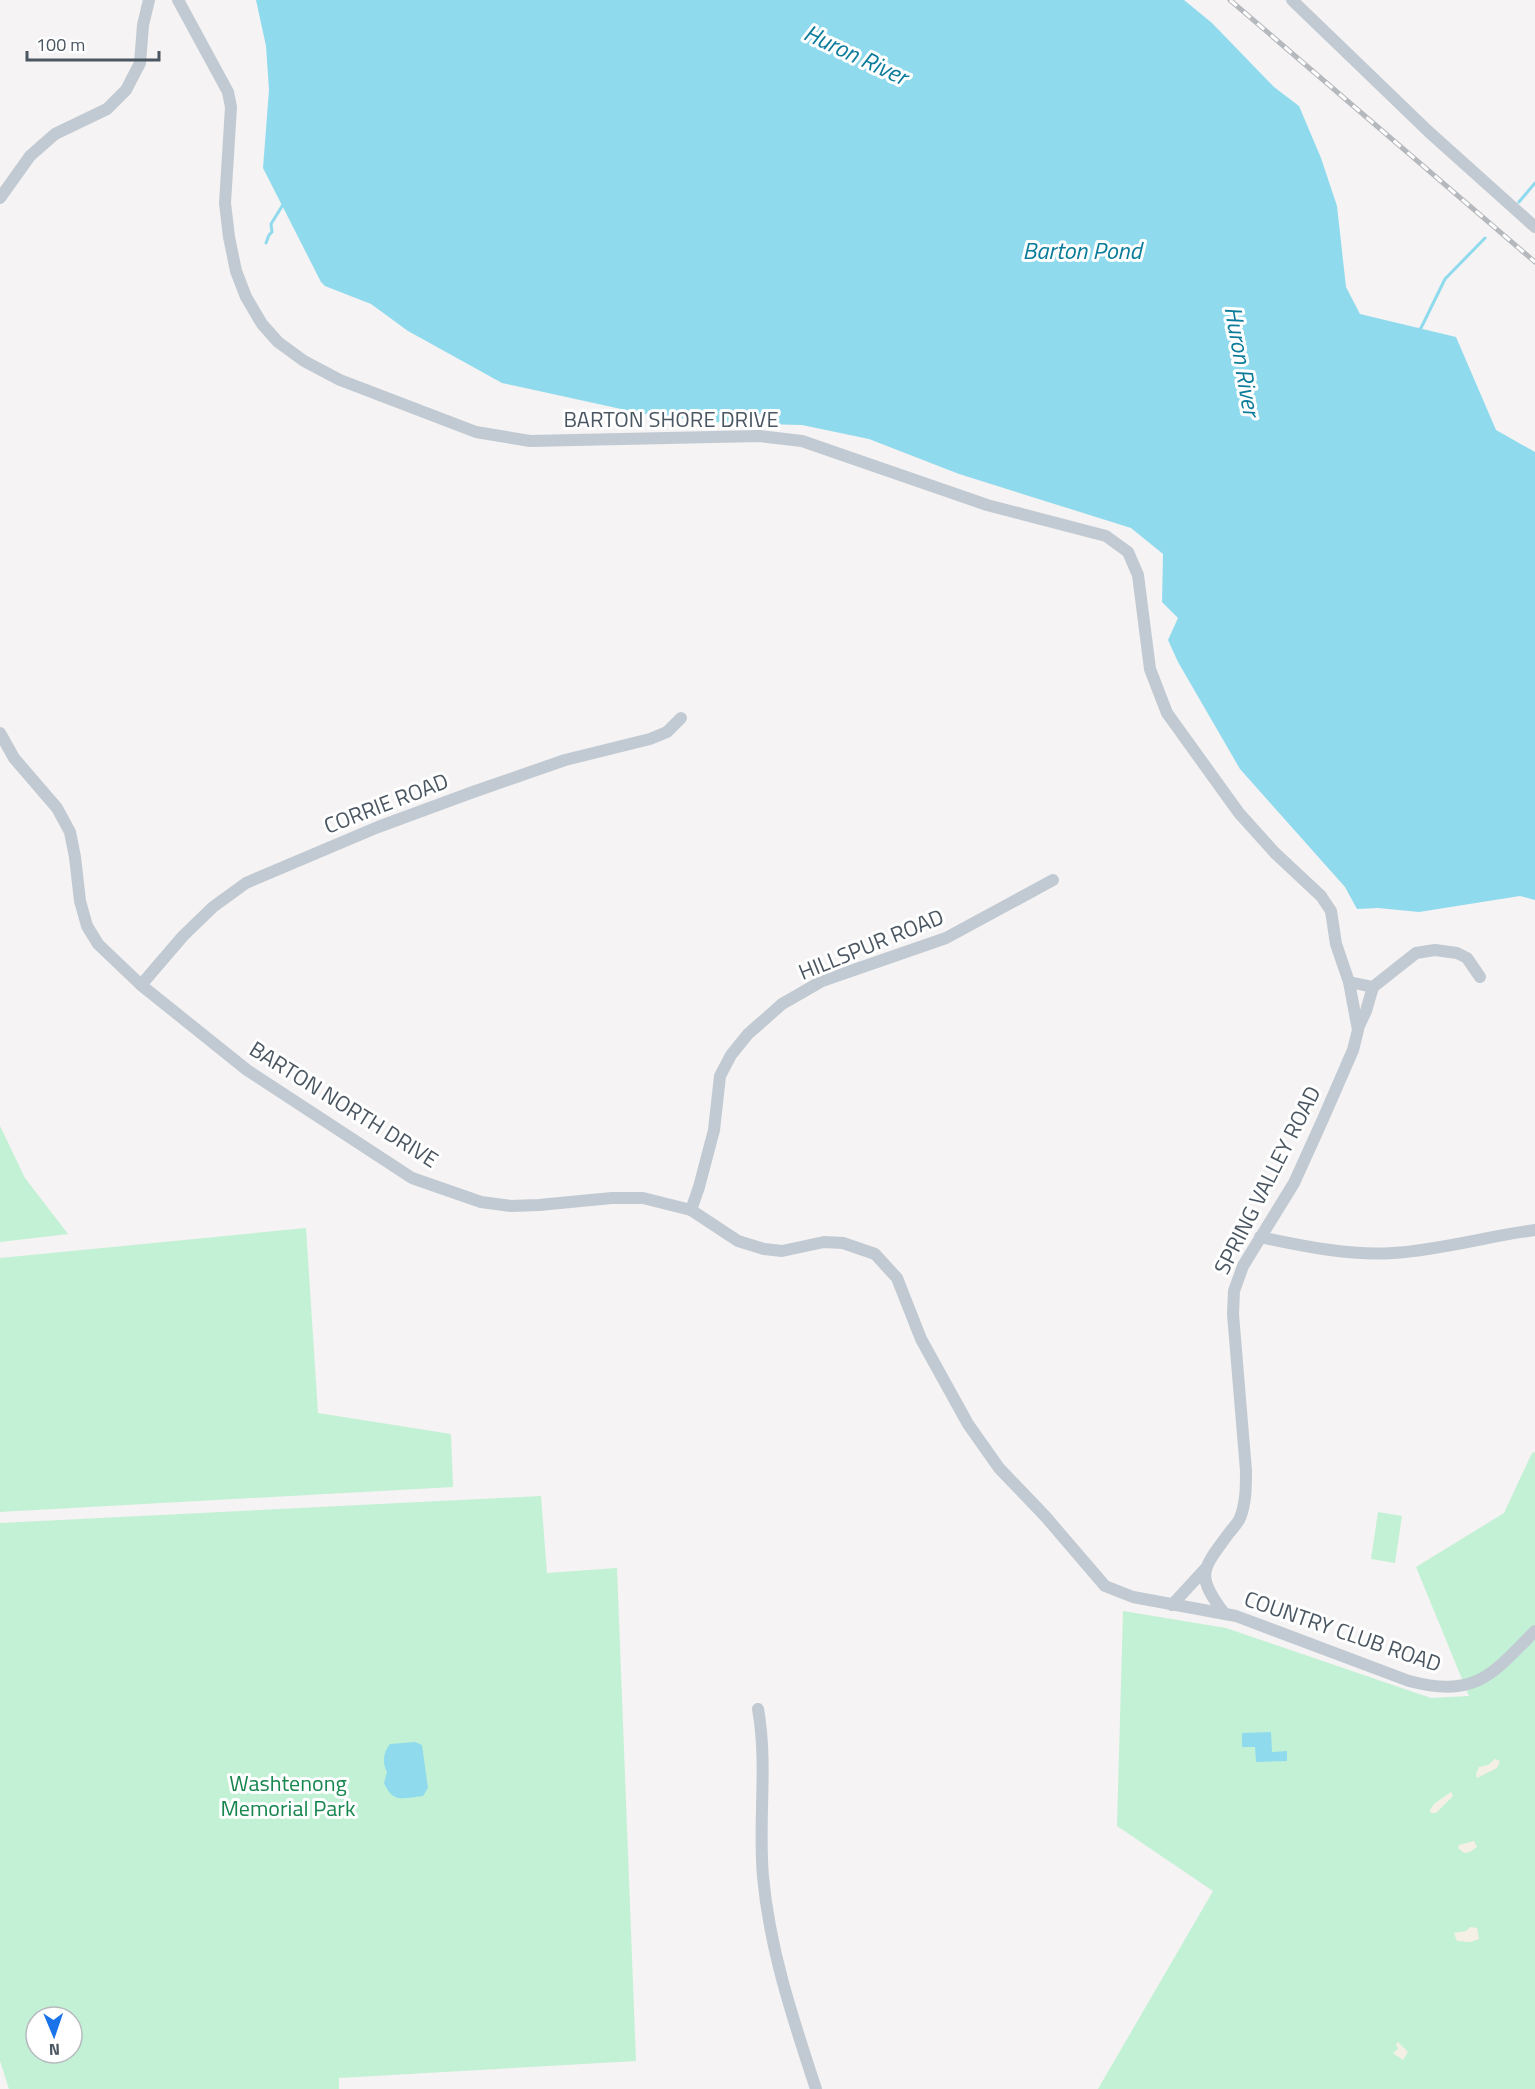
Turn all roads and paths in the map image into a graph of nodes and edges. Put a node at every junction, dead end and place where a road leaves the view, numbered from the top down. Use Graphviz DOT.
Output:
graph roads {
  1 [pos="178,0"];
  2 [pos="1292,0"];
  3 [pos="150,1"];
  4 [pos="0,198"];
  5 [pos="1535,227"];
  6 [pos="681,718"];
  7 [pos="0,733"];
  8 [pos="1053,880"];
  9 [pos="1480,977"];
  10 [pos="1349,982"];
  11 [pos="141,986"];
  12 [pos="1373,987"];
  13 [pos="1358,1030"];
  14 [pos="691,1210"];
  15 [pos="1535,1230"];
  16 [pos="1260,1238"];
  17 [pos="1205,1569"];
  18 [pos="1172,1605"];
  19 [pos="1224,1613"];
  20 [pos="1535,1631"];
  21 [pos="758,1708"];
  22 [pos="816,2089"];
  1 -- 10 [label="street, BARTON SHORE DRIVE"];
  2 -- 5 [label="street"];
  3 -- 4 [label="street"];
  6 -- 11 [label="street, CORRIE ROAD"];
  7 -- 11 [label="street, BARTON NORTH DRIVE"];
  8 -- 14 [label="street, HILLSPUR ROAD"];
  9 -- 12 [label="street"];
  10 -- 12 [label="street"];
  10 -- 13 [label="street, SPRING VALLEY ROAD"];
  11 -- 14 [label="street, BARTON NORTH DRIVE"];
  12 -- 13 [label="street"];
  13 -- 16 [label="street, SPRING VALLEY ROAD"];
  14 -- 18 [label="street, BARTON NORTH DRIVE"];
  15 -- 16 [label="street"];
  16 -- 17 [label="street, SPRING VALLEY ROAD"];
  17 -- 18 [label="street, SPRING VALLEY ROAD"];
  17 -- 19 [label="street"];
  18 -- 19 [label="street, BARTON NORTH DRIVE"];
  19 -- 20 [label="street, COUNTRY CLUB ROAD"];
  21 -- 22 [label="street"];
}
